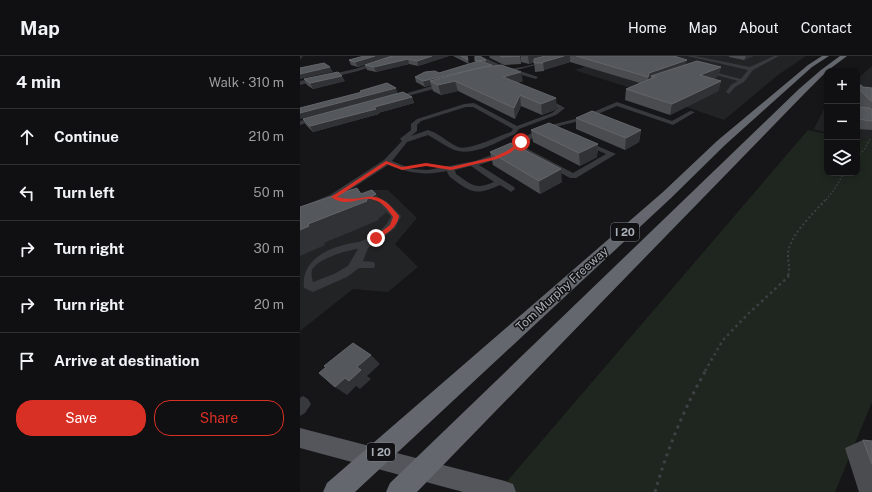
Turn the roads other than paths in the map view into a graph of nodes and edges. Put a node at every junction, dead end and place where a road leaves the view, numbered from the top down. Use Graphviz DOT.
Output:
graph roads {
  1 [pos="401,56"];
  2 [pos="479,56"];
  3 [pos="567,56"];
  4 [pos="689,56"];
  5 [pos="775,56"];
  6 [pos="826,56"];
  7 [pos="844,56"];
  8 [pos="558,57"];
  9 [pos="745,62"];
  10 [pos="757,65"];
  11 [pos="695,67"];
  12 [pos="751,69"];
  13 [pos="511,71"];
  14 [pos="498,72"];
  15 [pos="536,78"];
  16 [pos="742,81"];
  17 [pos="452,82"];
  18 [pos="300,83"];
  19 [pos="728,92"];
  20 [pos="545,94"];
  21 [pos="388,100"];
  22 [pos="692,112"];
  23 [pos="322,117"];
  24 [pos="300,123"];
  25 [pos="421,126"];
  26 [pos="551,126"];
  27 [pos="414,128"];
  28 [pos="517,128"];
  29 [pos="564,133"];
  30 [pos="578,139"];
  31 [pos="405,141"];
  32 [pos="517,146"];
  33 [pos="387,162"];
  34 [pos="473,164"];
  35 [pos="436,166"];
  36 [pos="402,169"];
  37 [pos="451,169"];
  38 [pos="428,172"];
  39 [pos="500,182"];
  40 [pos="511,189"];
  41 [pos="333,197"];
  42 [pos="300,210"];
  43 [pos="366,245"];
  44 [pos="356,264"];
  45 [pos="370,265"];
  46 [pos="300,438"];
  47 [pos="336,492"];
  48 [pos="398,492"];
  49 [pos="505,492"];
  1 -- 18 [label="street"];
  2 -- 13 [label="street"];
  3 -- 8 [label="street"];
  4 -- 12 [label="street"];
  5 -- 10 [label="street"];
  6 -- 47 [label="highway, Tom Murphy Freeway / I 20"];
  7 -- 48 [label="highway, I 20"];
  8 -- 13 [label="street"];
  9 -- 10 [label="street"];
  10 -- 12 [label="street"];
  11 -- 16 [label="street"];
  12 -- 16 [label="street"];
  13 -- 14 [label="street"];
  13 -- 15 [label="street"];
  16 -- 19 [label="street"];
  17 -- 21 [label="street"];
  20 -- 28 [label="street"];
  22 -- 26 [label="street"];
  23 -- 24 [label="street"];
  25 -- 27 [label="street"];
  26 -- 29 [label="street"];
  26 -- 32 [label="street"];
  27 -- 28 [label="street"];
  27 -- 31 [label="street"];
  28 -- 31 [label="street"];
  30 -- 32 [label="street"];
  31 -- 33 [label="street"];
  32 -- 34 [label="street"];
  33 -- 36 [label="street"];
  33 -- 41 [label="street"];
  34 -- 37 [label="street"];
  34 -- 39 [label="street"];
  35 -- 36 [label="street"];
  35 -- 37 [label="street"];
  35 -- 38 [label="street"];
  36 -- 38 [label="street"];
  37 -- 38 [label="street"];
  37 -- 39 [label="street"];
  39 -- 40 [label="street"];
  41 -- 42 [label="street"];
  41 -- 43 [label="street"];
  43 -- 44 [label="street"];
  43 -- 44 [label="street"];
  44 -- 45 [label="street"];
  46 -- 49 [label="main road"];
}
